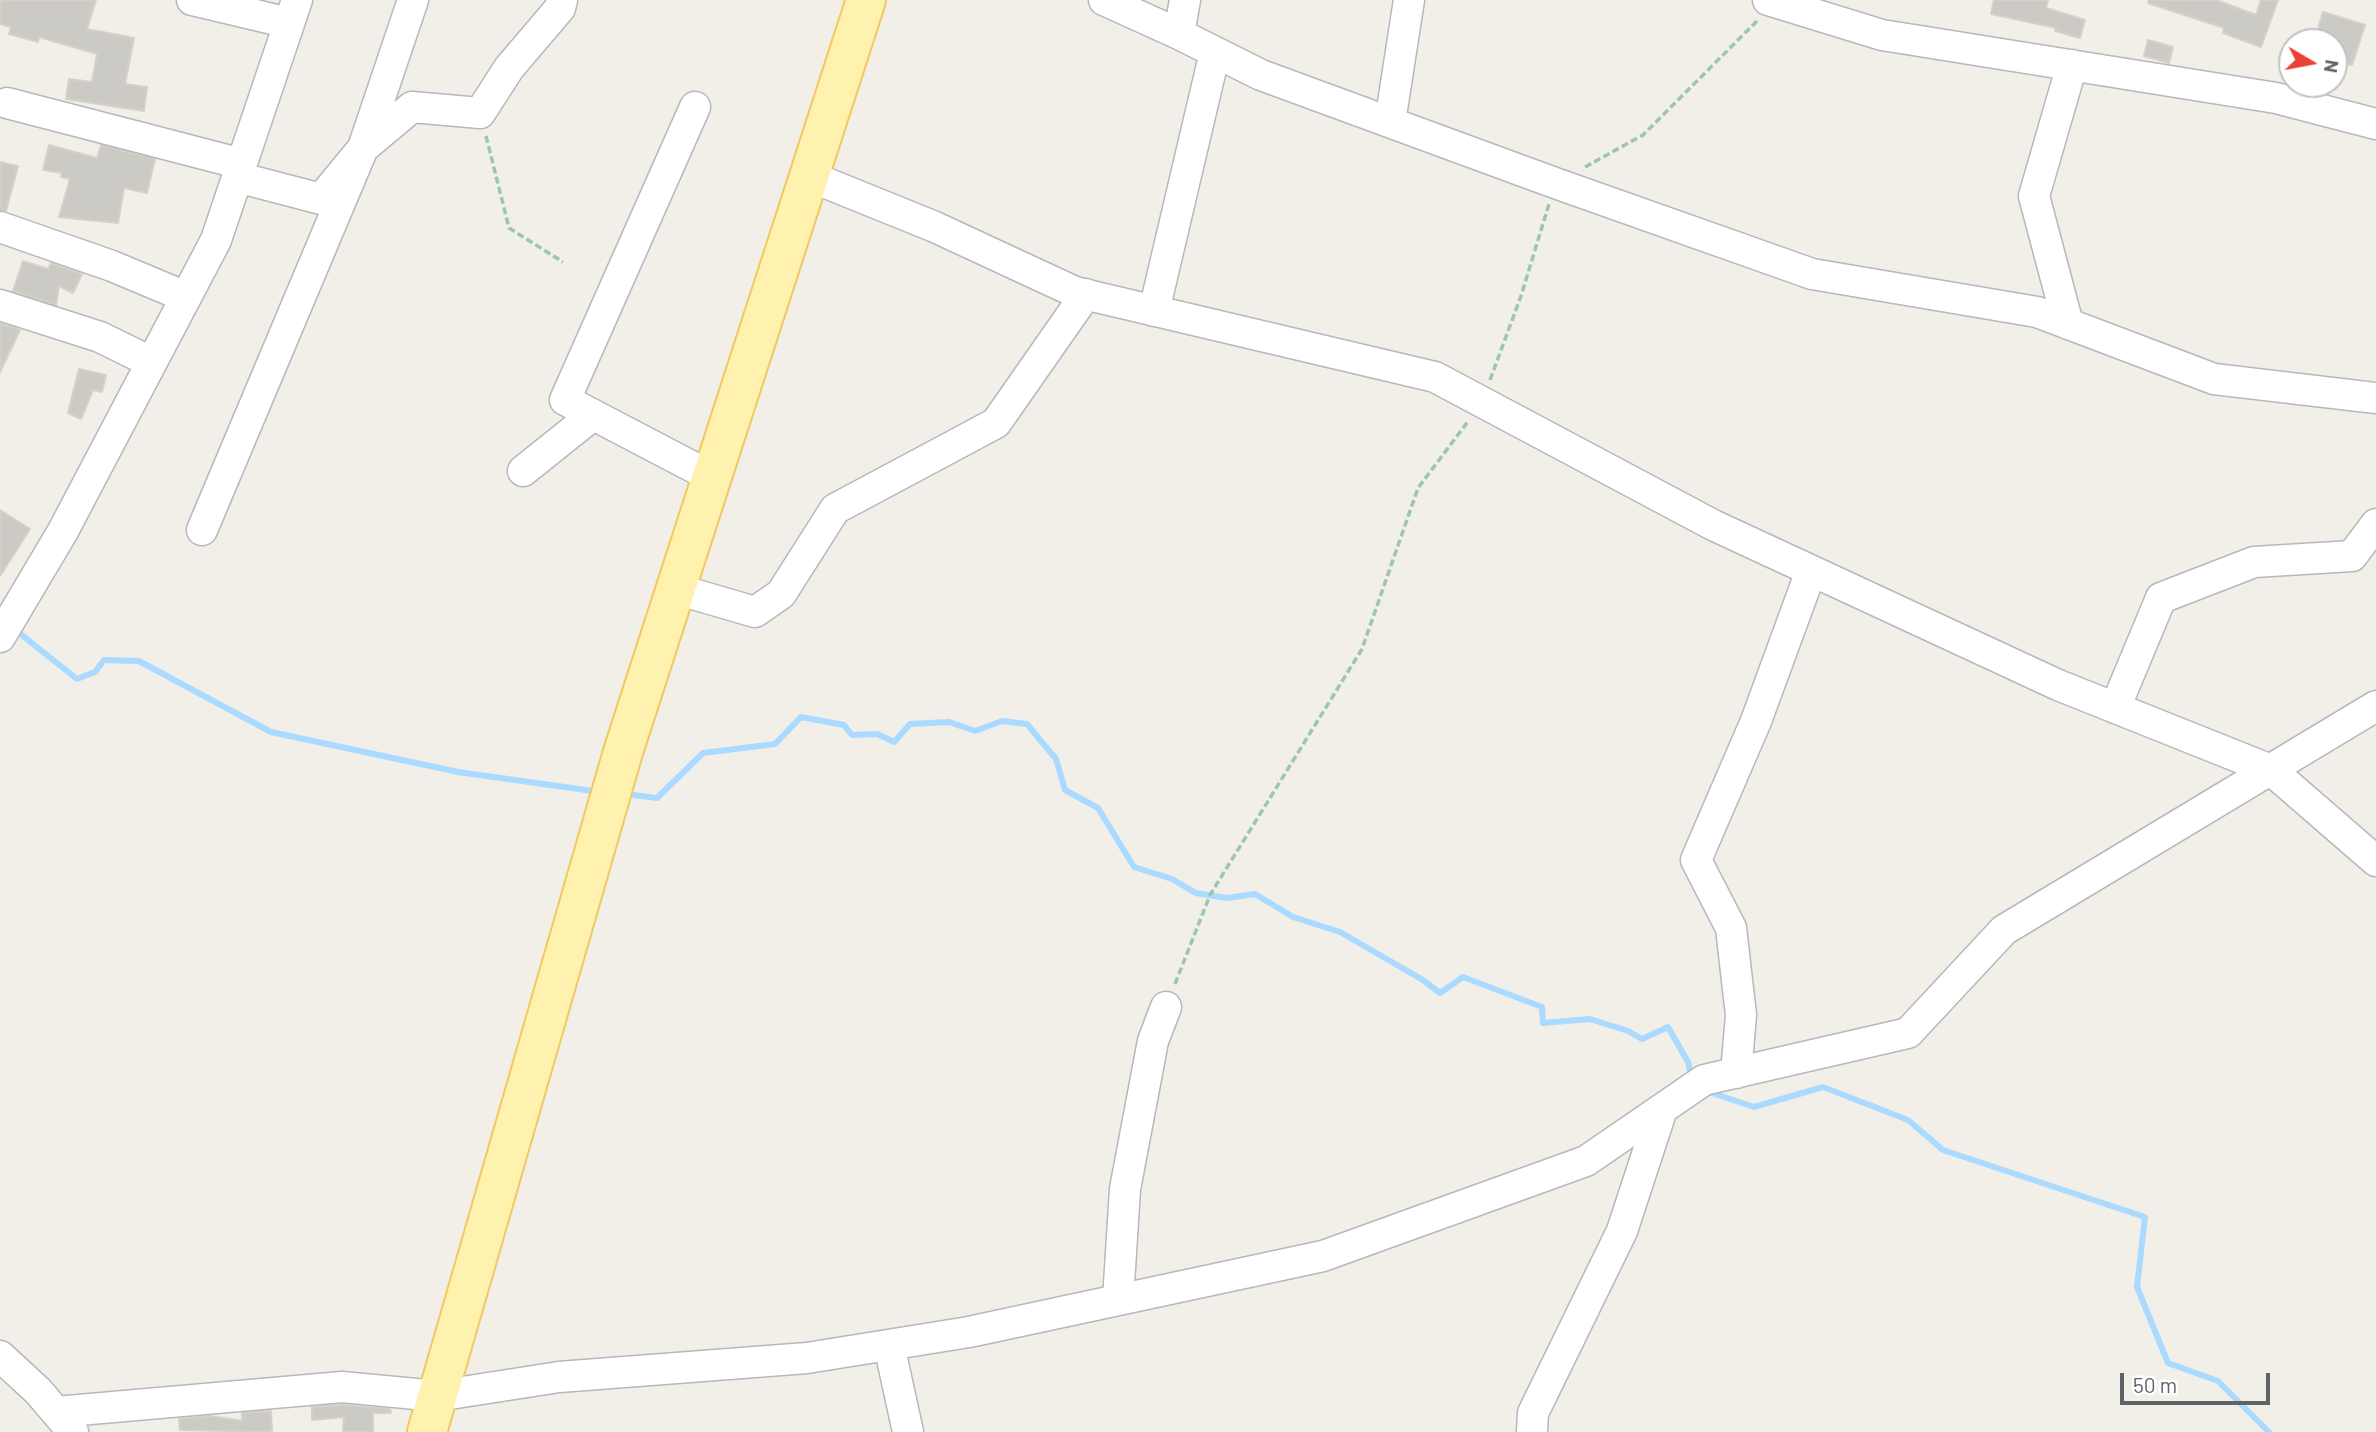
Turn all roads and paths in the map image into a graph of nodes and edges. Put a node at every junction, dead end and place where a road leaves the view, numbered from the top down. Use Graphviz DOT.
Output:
graph roads {
  1 [pos="192,0"];
  2 [pos="413,0"];
  3 [pos="562,0"];
  4 [pos="866,0"];
  5 [pos="1104,0"];
  6 [pos="1185,0"];
  7 [pos="1409,0"];
  8 [pos="1772,1"];
  9 [pos="293,11"];
  10 [pos="1847,12"];
  11 [pos="1179,34"];
  12 [pos="1215,52"];
  13 [pos="2072,65"];
  14 [pos="7,103"];
  15 [pos="695,107"];
  16 [pos="480,113"];
  17 [pos="1390,122"];
  18 [pos="2376,124"];
  19 [pos="363,148"];
  20 [pos="239,171"];
  21 [pos="809,176"];
  22 [pos="1555,183"];
  23 [pos="0,227"];
  24 [pos="563,261"];
  25 [pos="1086,294"];
  26 [pos="186,297"];
  27 [pos="0,305"];
  28 [pos="1154,311"];
  29 [pos="2068,324"];
  30 [pos="151,362"];
  31 [pos="2376,398"];
  32 [pos="1482,402"];
  33 [pos="593,415"];
  34 [pos="523,471"];
  35 [pos="712,477"];
  36 [pos="2376,524"];
  37 [pos="202,530"];
  38 [pos="1811,571"];
  39 [pos="676,589"];
  40 [pos="0,637"];
  41 [pos="2376,706"];
  42 [pos="2115,708"];
  43 [pos="2271,770"];
  44 [pos="2376,861"];
  45 [pos="1166,1007"];
  46 [pos="1736,1073"];
  47 [pos="1662,1109"];
  48 [pos="1118,1300"];
  49 [pos="889,1345"];
  50 [pos="0,1356"];
  51 [pos="438,1396"];
  52 [pos="64,1422"];
  53 [pos="427,1432"];
  54 [pos="908,1432"];
  55 [pos="1532,1432"];
  1 -- 9 [label="street"];
  2 -- 19 [label="street"];
  3 -- 16 [label="street"];
  4 -- 21 [label="main road"];
  5 -- 11 [label="street"];
  6 -- 11 [label="street"];
  7 -- 17 [label="street"];
  8 -- 10 [label="street"];
  8 -- 22 [label="path"];
  9 -- 20 [label="street"];
  10 -- 13 [label="street"];
  11 -- 12 [label="street"];
  12 -- 17 [label="street"];
  12 -- 28 [label="street"];
  13 -- 18 [label="street"];
  13 -- 29 [label="street"];
  14 -- 20 [label="street"];
  15 -- 33 [label="street"];
  16 -- 19 [label="street"];
  16 -- 24 [label="path"];
  17 -- 22 [label="street"];
  19 -- 20 [label="street"];
  19 -- 37 [label="street"];
  20 -- 26 [label="street"];
  21 -- 25 [label="street"];
  21 -- 35 [label="main road"];
  22 -- 29 [label="street"];
  22 -- 32 [label="path"];
  23 -- 26 [label="street"];
  25 -- 28 [label="street"];
  25 -- 39 [label="street"];
  26 -- 30 [label="street"];
  27 -- 30 [label="street"];
  28 -- 32 [label="street"];
  29 -- 31 [label="street"];
  30 -- 40 [label="street"];
  32 -- 38 [label="street"];
  32 -- 45 [label="path"];
  33 -- 34 [label="street"];
  33 -- 35 [label="street"];
  35 -- 39 [label="main road"];
  36 -- 42 [label="street"];
  38 -- 42 [label="street"];
  38 -- 46 [label="street"];
  39 -- 51 [label="main road"];
  41 -- 43 [label="street"];
  42 -- 43 [label="street"];
  43 -- 44 [label="street"];
  43 -- 46 [label="street"];
  45 -- 48 [label="street"];
  46 -- 47 [label="street"];
  47 -- 48 [label="street"];
  47 -- 55 [label="street"];
  48 -- 49 [label="street"];
  49 -- 51 [label="street"];
  49 -- 54 [label="street"];
  50 -- 52 [label="street"];
  51 -- 52 [label="street"];
  51 -- 53 [label="main road"];
}
